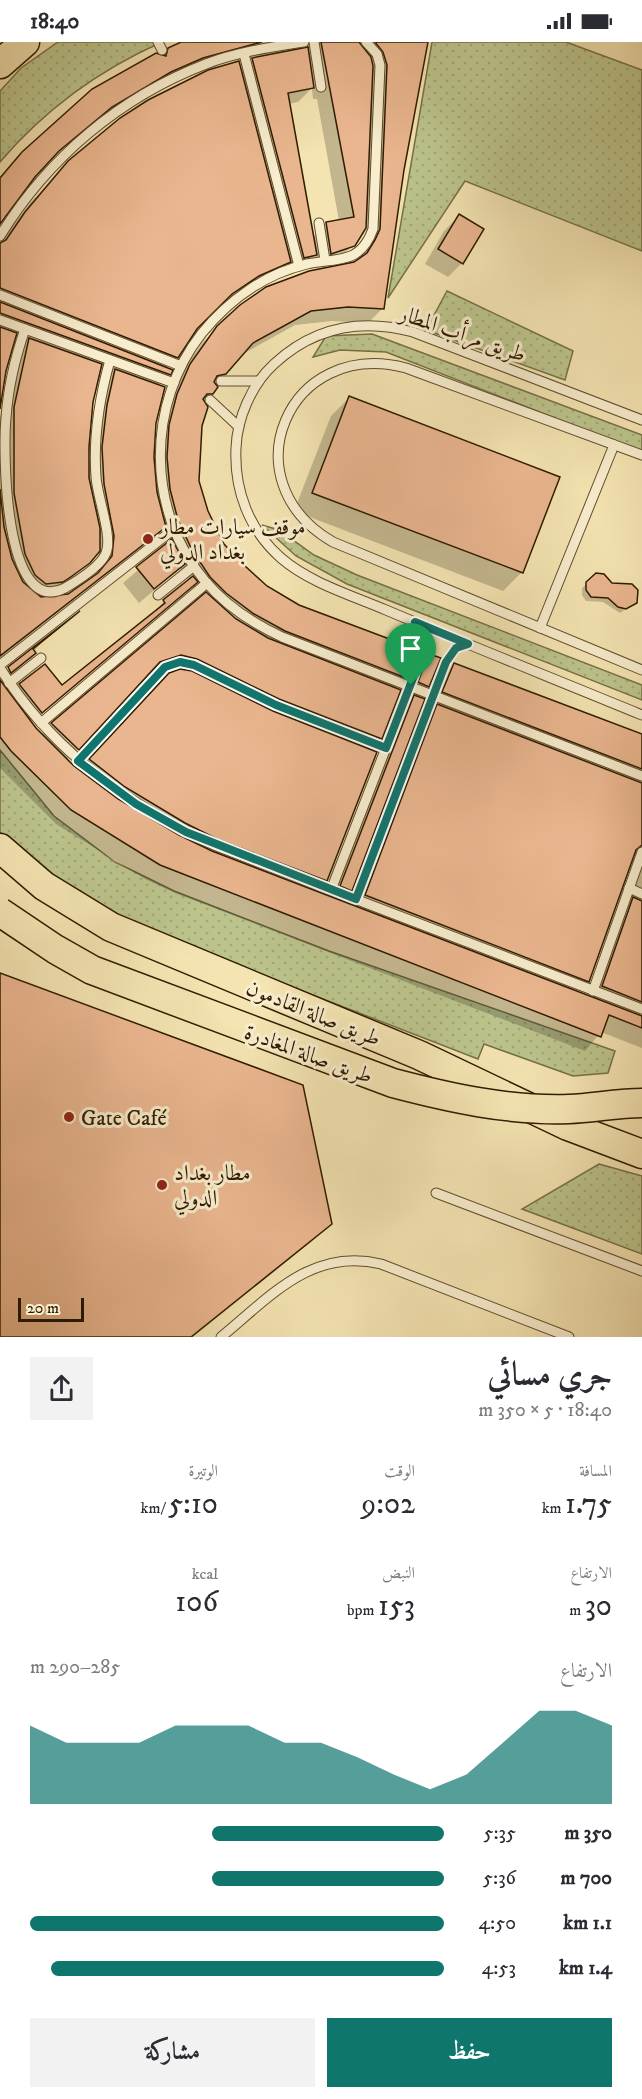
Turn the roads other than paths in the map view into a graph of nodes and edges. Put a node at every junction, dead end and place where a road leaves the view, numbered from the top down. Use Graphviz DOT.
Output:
graph roads {
  1 [pos="25,42"];
  2 [pos="304,42"];
  3 [pos="314,42"];
  4 [pos="366,42"];
  5 [pos="243,54"];
  6 [pos="0,64"];
  7 [pos="321,87"];
  8 [pos="320,223"];
  9 [pos="0,237"];
  10 [pos="325,260"];
  11 [pos="299,266"];
  12 [pos="0,295"];
  13 [pos="0,320"];
  14 [pos="25,329"];
  15 [pos="110,360"];
  16 [pos="181,366"];
  17 [pos="221,381"];
  18 [pos="260,381"];
  19 [pos="174,383"];
  20 [pos="210,400"];
  21 [pos="642,420"];
  22 [pos="239,427"];
  23 [pos="614,445"];
  24 [pos="642,455"];
  25 [pos="174,529"];
  26 [pos="194,566"];
  27 [pos="207,583"];
  28 [pos="158,595"];
  29 [pos="415,622"];
  30 [pos="540,628"];
  31 [pos="468,644"];
  32 [pos="40,658"];
  33 [pos="0,666"];
  34 [pos="642,670"];
  35 [pos="9,683"];
  36 [pos="411,685"];
  37 [pos="435,694"];
  38 [pos="642,715"];
  39 [pos="41,723"];
  40 [pos="386,748"];
  41 [pos="78,761"];
  42 [pos="642,776"];
  43 [pos="0,848"];
  44 [pos="642,852"];
  45 [pos="629,888"];
  46 [pos="331,890"];
  47 [pos="642,894"];
  48 [pos="356,899"];
  49 [pos="0,912"];
  50 [pos="592,991"];
  51 [pos="642,1010"];
  52 [pos="642,1103"];
  53 [pos="642,1154"];
  54 [pos="436,1193"];
  55 [pos="642,1272"];
  56 [pos="221,1337"];
  57 [pos="568,1337"];
  1 -- 6 [label="main road"];
  2 -- 5 [label="lane"];
  3 -- 7 [label="lane"];
  4 -- 10 [label="lane"];
  5 -- 9 [label="lane"];
  5 -- 11 [label="lane"];
  8 -- 10 [label="lane"];
  10 -- 11 [label="lane"];
  11 -- 16 [label="lane"];
  12 -- 16 [label="lane"];
  13 -- 14 [label="lane"];
  14 -- 15 [label="lane"];
  14 -- 15 [label="lane"];
  15 -- 19 [label="lane"];
  16 -- 19 [label="lane"];
  17 -- 18 [label="lane"];
  18 -- 21 [label="lane, طريق مرأب المطار"];
  18 -- 22 [label="lane, طريق مرأب المطار"];
  19 -- 25 [label="lane"];
  20 -- 22 [label="lane"];
  22 -- 29 [label="lane, طريق مرأب المطار"];
  23 -- 24 [label="lane"];
  23 -- 30 [label="lane"];
  23 -- 30 [label="lane"];
  25 -- 26 [label="lane"];
  25 -- 33 [label="lane"];
  26 -- 27 [label="lane"];
  26 -- 28 [label="lane"];
  27 -- 36 [label="lane"];
  27 -- 39 [label="lane"];
  29 -- 31 [label="lane, طريق مرأب المطار"];
  29 -- 36 [label="lane"];
  30 -- 34 [label="lane"];
  31 -- 37 [label="lane"];
  31 -- 38 [label="lane, طريق مرأب المطار"];
  32 -- 35 [label="lane"];
  33 -- 35 [label="lane"];
  35 -- 39 [label="lane"];
  36 -- 37 [label="lane"];
  36 -- 40 [label="lane"];
  37 -- 42 [label="lane"];
  37 -- 48 [label="lane"];
  39 -- 41 [label="lane"];
  40 -- 41 [label="lane"];
  40 -- 46 [label="lane"];
  41 -- 46 [label="lane"];
  43 -- 53 [label="main road, طريق صالة القادمون"];
  44 -- 45 [label="lane"];
  45 -- 47 [label="lane"];
  45 -- 50 [label="lane"];
  46 -- 48 [label="lane"];
  48 -- 50 [label="lane"];
  49 -- 52 [label="main road, طريق صالة المغادرة, bridge"];
  50 -- 51 [label="lane"];
  54 -- 55 [label="lane"];
  56 -- 57 [label="lane"];
}
